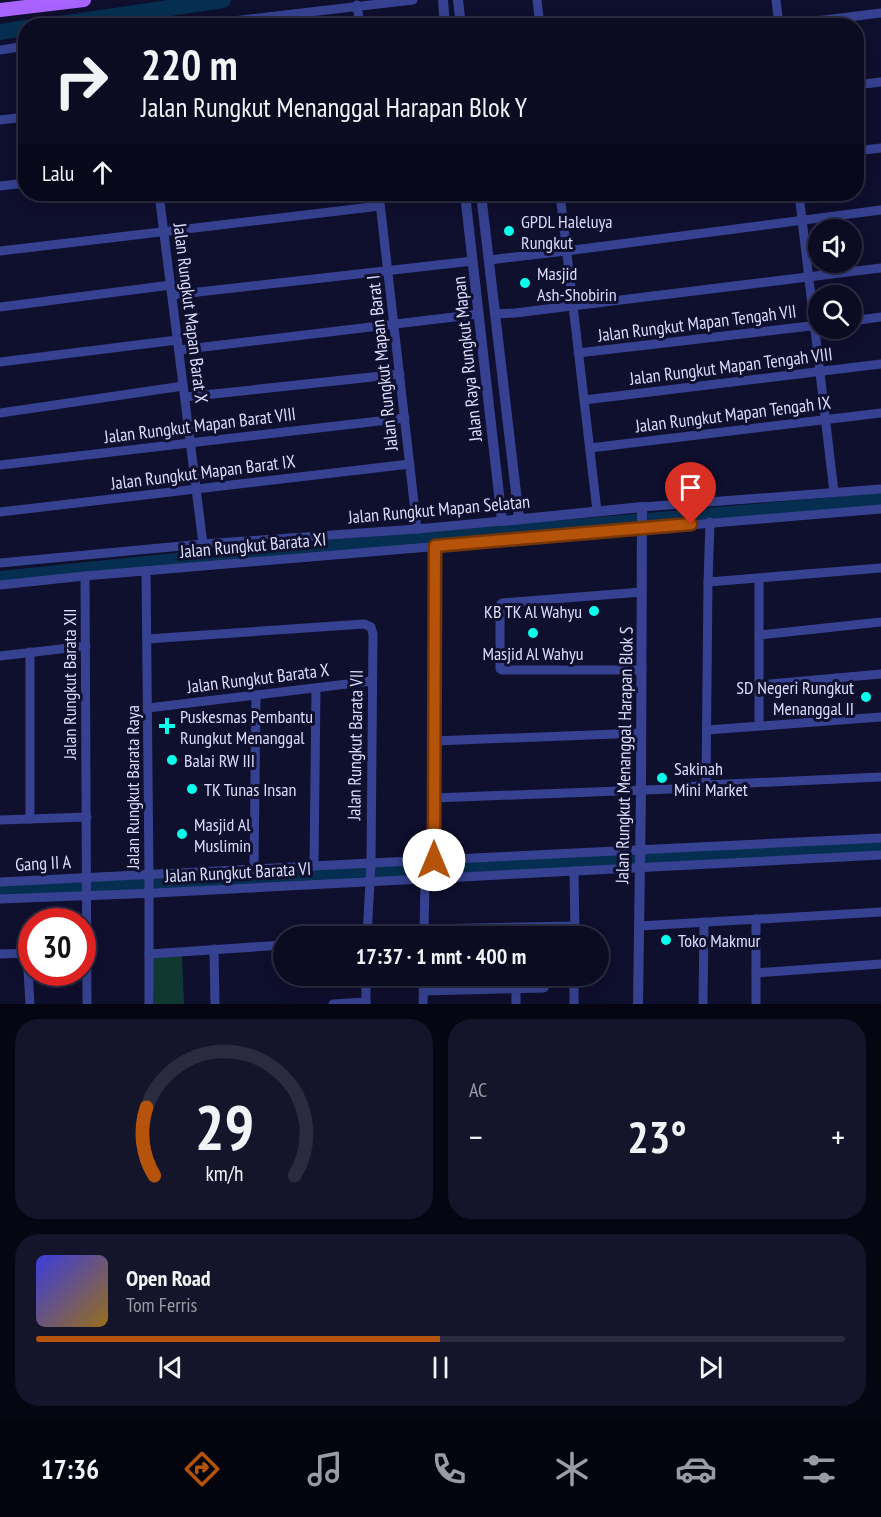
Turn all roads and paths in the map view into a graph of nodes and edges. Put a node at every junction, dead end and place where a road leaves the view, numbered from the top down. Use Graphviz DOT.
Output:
graph roads {
  1 [pos="84,0"];
  2 [pos="413,0"];
  3 [pos="442,0"];
  4 [pos="458,0"];
  5 [pos="537,0"];
  6 [pos="776,0"];
  7 [pos="357,5"];
  8 [pos="0,10"];
  9 [pos="881,13"];
  10 [pos="254,18"];
  11 [pos="359,18"];
  12 [pos="445,18"];
  13 [pos="460,18"];
  14 [pos="539,18"];
  15 [pos="777,18"];
  16 [pos="838,18"];
  17 [pos="18,47"];
  18 [pos="0,50"];
  19 [pos="881,82"];
  20 [pos="864,84"];
  21 [pos="18,118"];
  22 [pos="0,120"];
  23 [pos="881,148"];
  24 [pos="864,150"];
  25 [pos="18,184"];
  26 [pos="0,186"];
  27 [pos="160,201"];
  28 [pos="380,201"];
  29 [pos="466,201"];
  30 [pos="482,201"];
  31 [pos="561,201"];
  32 [pos="800,201"];
  33 [pos="380,206"];
  34 [pos="881,210"];
  35 [pos="802,220"];
  36 [pos="164,231"];
  37 [pos="0,251"];
  38 [pos="566,251"];
  39 [pos="489,260"];
  40 [pos="473,261"];
  41 [pos="881,268"];
  42 [pos="388,271"];
  43 [pos="809,276"];
  44 [pos="810,285"];
  45 [pos="171,290"];
  46 [pos="573,305"];
  47 [pos="0,307"];
  48 [pos="478,314"];
  49 [pos="495,314"];
  50 [pos="881,317"];
  51 [pos="862,320"];
  52 [pos="394,324"];
  53 [pos="808,326"];
  54 [pos="818,339"];
  55 [pos="178,345"];
  56 [pos="578,353"];
  57 [pos="0,362"];
  58 [pos="881,364"];
  59 [pos="820,372"];
  60 [pos="400,374"];
  61 [pos="183,386"];
  62 [pos="184,397"];
  63 [pos="584,400"];
  64 [pos="0,413"];
  65 [pos="881,413"];
  66 [pos="405,418"];
  67 [pos="826,420"];
  68 [pos="190,443"];
  69 [pos="590,448"];
  70 [pos="410,464"];
  71 [pos="0,465"];
  72 [pos="196,489"];
  73 [pos="881,489"];
  74 [pos="834,492"];
  75 [pos="881,509"];
  76 [pos="642,510"];
  77 [pos="597,511"];
  78 [pos="0,512"];
  79 [pos="519,518"];
  80 [pos="502,520"];
  81 [pos="710,522"];
  82 [pos="643,528"];
  83 [pos="417,529"];
  84 [pos="203,544"];
  85 [pos="435,546"];
  86 [pos="0,563"];
  87 [pos="881,568"];
  88 [pos="146,571"];
  89 [pos="85,576"];
  90 [pos="759,578"];
  91 [pos="708,582"];
  92 [pos="0,585"];
  93 [pos="642,592"];
  94 [pos="881,622"];
  95 [pos="759,635"];
  96 [pos="147,639"];
  97 [pos="86,646"];
  98 [pos="30,652"];
  99 [pos="0,656"];
  100 [pos="642,670"];
  101 [pos="881,674"];
  102 [pos="372,681"];
  103 [pos="759,685"];
  104 [pos="316,688"];
  105 [pos="256,695"];
  106 [pos="148,708"];
  107 [pos="881,717"];
  108 [pos="759,725"];
  109 [pos="707,730"];
  110 [pos="641,733"];
  111 [pos="434,741"];
  112 [pos="881,777"];
  113 [pos="706,786"];
  114 [pos="641,790"];
  115 [pos="434,798"];
  116 [pos="87,817"];
  117 [pos="30,819"];
  118 [pos="0,820"];
  119 [pos="881,838"];
  120 [pos="881,855"];
  121 [pos="640,859"];
  122 [pos="434,860"];
  123 [pos="314,866"];
  124 [pos="255,869"];
  125 [pos="574,871"];
  126 [pos="370,872"];
  127 [pos="149,876"];
  128 [pos="425,878"];
  129 [pos="87,879"];
  130 [pos="0,882"];
  131 [pos="149,892"];
  132 [pos="87,894"];
  133 [pos="0,899"];
  134 [pos="87,908"];
  135 [pos="881,912"];
  136 [pos="756,919"];
  137 [pos="704,922"];
  138 [pos="367,926"];
  139 [pos="424,926"];
  140 [pos="575,926"];
  141 [pos="639,926"];
  142 [pos="273,946"];
  143 [pos="214,950"];
  144 [pos="18,953"];
  145 [pos="0,954"];
  146 [pos="149,954"];
  147 [pos="881,964"];
  148 [pos="756,973"];
  149 [pos="30,986"];
  150 [pos="86,986"];
  151 [pos="366,986"];
  152 [pos="423,986"];
  153 [pos="574,986"];
  154 [pos="516,988"];
  155 [pos="544,988"];
  156 [pos="423,991"];
  157 [pos="366,1003"];
  158 [pos="30,1004"];
  159 [pos="87,1004"];
  160 [pos="149,1004"];
  161 [pos="215,1004"];
  162 [pos="333,1004"];
  163 [pos="423,1004"];
  164 [pos="516,1004"];
  165 [pos="573,1004"];
  166 [pos="638,1004"];
  167 [pos="704,1004"];
  168 [pos="756,1004"];
  1 -- 8 [label="main road"];
  2 -- 7 [label="street"];
  3 -- 12 [label="street"];
  4 -- 13 [label="street"];
  5 -- 14 [label="street"];
  6 -- 15 [label="street"];
  7 -- 10 [label="street"];
  7 -- 11 [label="street"];
  9 -- 16 [label="street"];
  17 -- 18 [label="street"];
  19 -- 20 [label="street"];
  21 -- 22 [label="street"];
  23 -- 24 [label="street"];
  25 -- 26 [label="street"];
  27 -- 36 [label="street, Jalan Rungkut Mapan Barat X"];
  28 -- 33 [label="street, Jalan Rungkut Mapan Barat I"];
  29 -- 40 [label="street, Jalan Raya Rungkut Mapan"];
  30 -- 39 [label="street, Jalan Raya Rungkut Mapan"];
  31 -- 38 [label="street"];
  32 -- 35 [label="street"];
  33 -- 36 [label="street"];
  33 -- 42 [label="street, Jalan Rungkut Mapan Barat I"];
  34 -- 35 [label="street"];
  35 -- 38 [label="street"];
  35 -- 43 [label="street"];
  36 -- 37 [label="street"];
  36 -- 45 [label="street, Jalan Rungkut Mapan Barat X"];
  38 -- 39 [label="street"];
  38 -- 46 [label="street"];
  39 -- 49 [label="street, Jalan Raya Rungkut Mapan"];
  40 -- 42 [label="street"];
  40 -- 48 [label="street, Jalan Raya Rungkut Mapan"];
  41 -- 43 [label="street"];
  42 -- 45 [label="street"];
  42 -- 52 [label="street, Jalan Rungkut Mapan Barat I"];
  43 -- 44 [label="street"];
  43 -- 46 [label="street"];
  45 -- 47 [label="street"];
  45 -- 55 [label="street, Jalan Rungkut Mapan Barat X"];
  46 -- 49 [label="street"];
  46 -- 56 [label="street"];
  48 -- 52 [label="street"];
  48 -- 80 [label="street, Jalan Raya Rungkut Mapan"];
  49 -- 79 [label="street, Jalan Raya Rungkut Mapan"];
  50 -- 51 [label="street"];
  52 -- 55 [label="street"];
  52 -- 60 [label="street, Jalan Rungkut Mapan Barat I"];
  53 -- 56 [label="street, Jalan Rungkut Mapan Tengah VII"];
  54 -- 59 [label="street"];
  55 -- 57 [label="street"];
  55 -- 61 [label="street, Jalan Rungkut Mapan Barat X"];
  56 -- 63 [label="street"];
  58 -- 59 [label="street, Jalan Rungkut Mapan Tengah VIII"];
  59 -- 63 [label="street, Jalan Rungkut Mapan Tengah VIII"];
  59 -- 67 [label="street"];
  60 -- 62 [label="street"];
  60 -- 66 [label="street, Jalan Rungkut Mapan Barat I"];
  61 -- 62 [label="street, Jalan Rungkut Mapan Barat X"];
  61 -- 64 [label="street"];
  62 -- 68 [label="street, Jalan Rungkut Mapan Barat X"];
  63 -- 69 [label="street"];
  65 -- 67 [label="street, Jalan Rungkut Mapan Tengah IX"];
  66 -- 68 [label="street, Jalan Rungkut Mapan Barat VIII"];
  66 -- 70 [label="street, Jalan Rungkut Mapan Barat I"];
  67 -- 69 [label="street, Jalan Rungkut Mapan Tengah IX"];
  67 -- 74 [label="street"];
  68 -- 71 [label="street, Jalan Rungkut Mapan Barat VIII"];
  68 -- 72 [label="street, Jalan Rungkut Mapan Barat X"];
  69 -- 77 [label="street"];
  70 -- 72 [label="street, Jalan Rungkut Mapan Barat IX"];
  70 -- 83 [label="street, Jalan Rungkut Mapan Barat I"];
  72 -- 78 [label="street, Jalan Rungkut Mapan Barat IX"];
  72 -- 84 [label="street, Jalan Rungkut Mapan Barat X"];
  73 -- 74 [label="street, Jalan Rungkut Mapan Selatan"];
  74 -- 76 [label="street, Jalan Rungkut Mapan Selatan"];
  75 -- 81 [label="street, Jalan Rungkut Barata XI"];
  76 -- 77 [label="street, Jalan Rungkut Mapan Selatan"];
  76 -- 82 [label="street, Jalan Rungkut Menanggal Harapan Blok S"];
  77 -- 79 [label="street, Jalan Rungkut Mapan Selatan"];
  79 -- 80 [label="street, Jalan Rungkut Mapan Selatan"];
  80 -- 83 [label="street, Jalan Rungkut Mapan Selatan"];
  81 -- 82 [label="street, Jalan Rungkut Barata XI"];
  81 -- 91 [label="street"];
  82 -- 85 [label="street, Jalan Rungkut Barata XI"];
  82 -- 93 [label="street, Jalan Rungkut Menanggal Harapan Blok S"];
  83 -- 84 [label="street, Jalan Rungkut Mapan Selatan"];
  84 -- 86 [label="street, Jalan Rungkut Mapan Selatan"];
  85 -- 88 [label="street, Jalan Rungkut Barata XI"];
  85 -- 111 [label="street"];
  87 -- 90 [label="street"];
  88 -- 89 [label="street, Jalan Rungkut Barata XI"];
  88 -- 96 [label="street, Jalan Rungkut Barata Raya"];
  89 -- 92 [label="street"];
  89 -- 97 [label="street, Jalan Rungkut Barata XII"];
  90 -- 91 [label="street"];
  90 -- 95 [label="street"];
  91 -- 109 [label="street"];
  93 -- 100 [label="street, Jalan Rungkut Menanggal Harapan Blok S"];
  93 -- 100 [label="street"];
  94 -- 95 [label="street"];
  95 -- 103 [label="street"];
  96 -- 102 [label="street, Jalan Rungkut Barata VII"];
  96 -- 106 [label="street, Jalan Rungkut Barata Raya"];
  97 -- 98 [label="street"];
  97 -- 116 [label="street, Jalan Rungkut Barata XII"];
  98 -- 99 [label="street"];
  98 -- 117 [label="street"];
  100 -- 110 [label="street, Jalan Rungkut Menanggal Harapan Blok S"];
  101 -- 103 [label="street"];
  102 -- 104 [label="street, Jalan Rungkut Barata X"];
  102 -- 126 [label="street, Jalan Rungkut Barata VII"];
  103 -- 108 [label="street"];
  104 -- 105 [label="street, Jalan Rungkut Barata X"];
  104 -- 123 [label="street"];
  105 -- 106 [label="street, Jalan Rungkut Barata X"];
  105 -- 124 [label="street"];
  106 -- 127 [label="street, Jalan Rungkut Barata Raya"];
  107 -- 108 [label="street"];
  108 -- 109 [label="street"];
  109 -- 113 [label="street"];
  110 -- 111 [label="street"];
  110 -- 114 [label="street, Jalan Rungkut Menanggal Harapan Blok S"];
  111 -- 115 [label="street"];
  112 -- 113 [label="street"];
  113 -- 114 [label="street"];
  114 -- 115 [label="street"];
  114 -- 121 [label="street, Jalan Rungkut Menanggal Harapan Blok S"];
  115 -- 122 [label="street"];
  116 -- 117 [label="street"];
  116 -- 129 [label="street, Jalan Rungkut Barata XII"];
  117 -- 118 [label="street"];
  119 -- 121 [label="street"];
  120 -- 121 [label="street"];
  121 -- 122 [label="street"];
  121 -- 125 [label="street"];
  121 -- 141 [label="street, Jalan Rungkut Menanggal Harapan Blok S"];
  122 -- 126 [label="street"];
  123 -- 124 [label="street, Jalan Rungkut Barata VI"];
  123 -- 126 [label="street, Jalan Rungkut Barata VI"];
  124 -- 127 [label="street, Jalan Rungkut Barata VI"];
  125 -- 128 [label="street"];
  125 -- 140 [label="street"];
  126 -- 128 [label="street"];
  126 -- 131 [label="street, Jalan Rungkut Barata VI"];
  126 -- 138 [label="street, Jalan Rungkut Barata VII"];
  127 -- 129 [label="street, Jalan Rungkut Barata VI"];
  127 -- 131 [label="street, Jalan Rungkut Barata Raya"];
  128 -- 139 [label="street"];
  129 -- 130 [label="street, Gang II A"];
  129 -- 132 [label="street, Jalan Rungkut Barata XII"];
  131 -- 132 [label="street, Jalan Rungkut Barata VI"];
  131 -- 146 [label="street, Jalan Rungkut Barata Raya"];
  132 -- 133 [label="street, Jalan Rungkut Barata VI"];
  132 -- 134 [label="street, Jalan Rungkut Barata XII"];
  135 -- 136 [label="street"];
  136 -- 137 [label="street"];
  136 -- 148 [label="street"];
  137 -- 141 [label="street"];
  137 -- 167 [label="street"];
  141 -- 166 [label="street, Jalan Rungkut Menanggal Harapan Blok S"];
  142 -- 143 [label="street"];
  143 -- 146 [label="street"];
  143 -- 161 [label="street"];
  144 -- 145 [label="street"];
  146 -- 160 [label="street, Jalan Rungkut Barata Raya"];
  147 -- 148 [label="street"];
  148 -- 168 [label="street"];
  149 -- 158 [label="street"];
  150 -- 159 [label="street, Jalan Rungkut Barata XII"];
  151 -- 157 [label="street"];
  152 -- 156 [label="street"];
  153 -- 165 [label="street"];
  154 -- 155 [label="street"];
  154 -- 156 [label="street"];
  154 -- 164 [label="street"];
  156 -- 163 [label="street"];
  157 -- 162 [label="street"];
}
